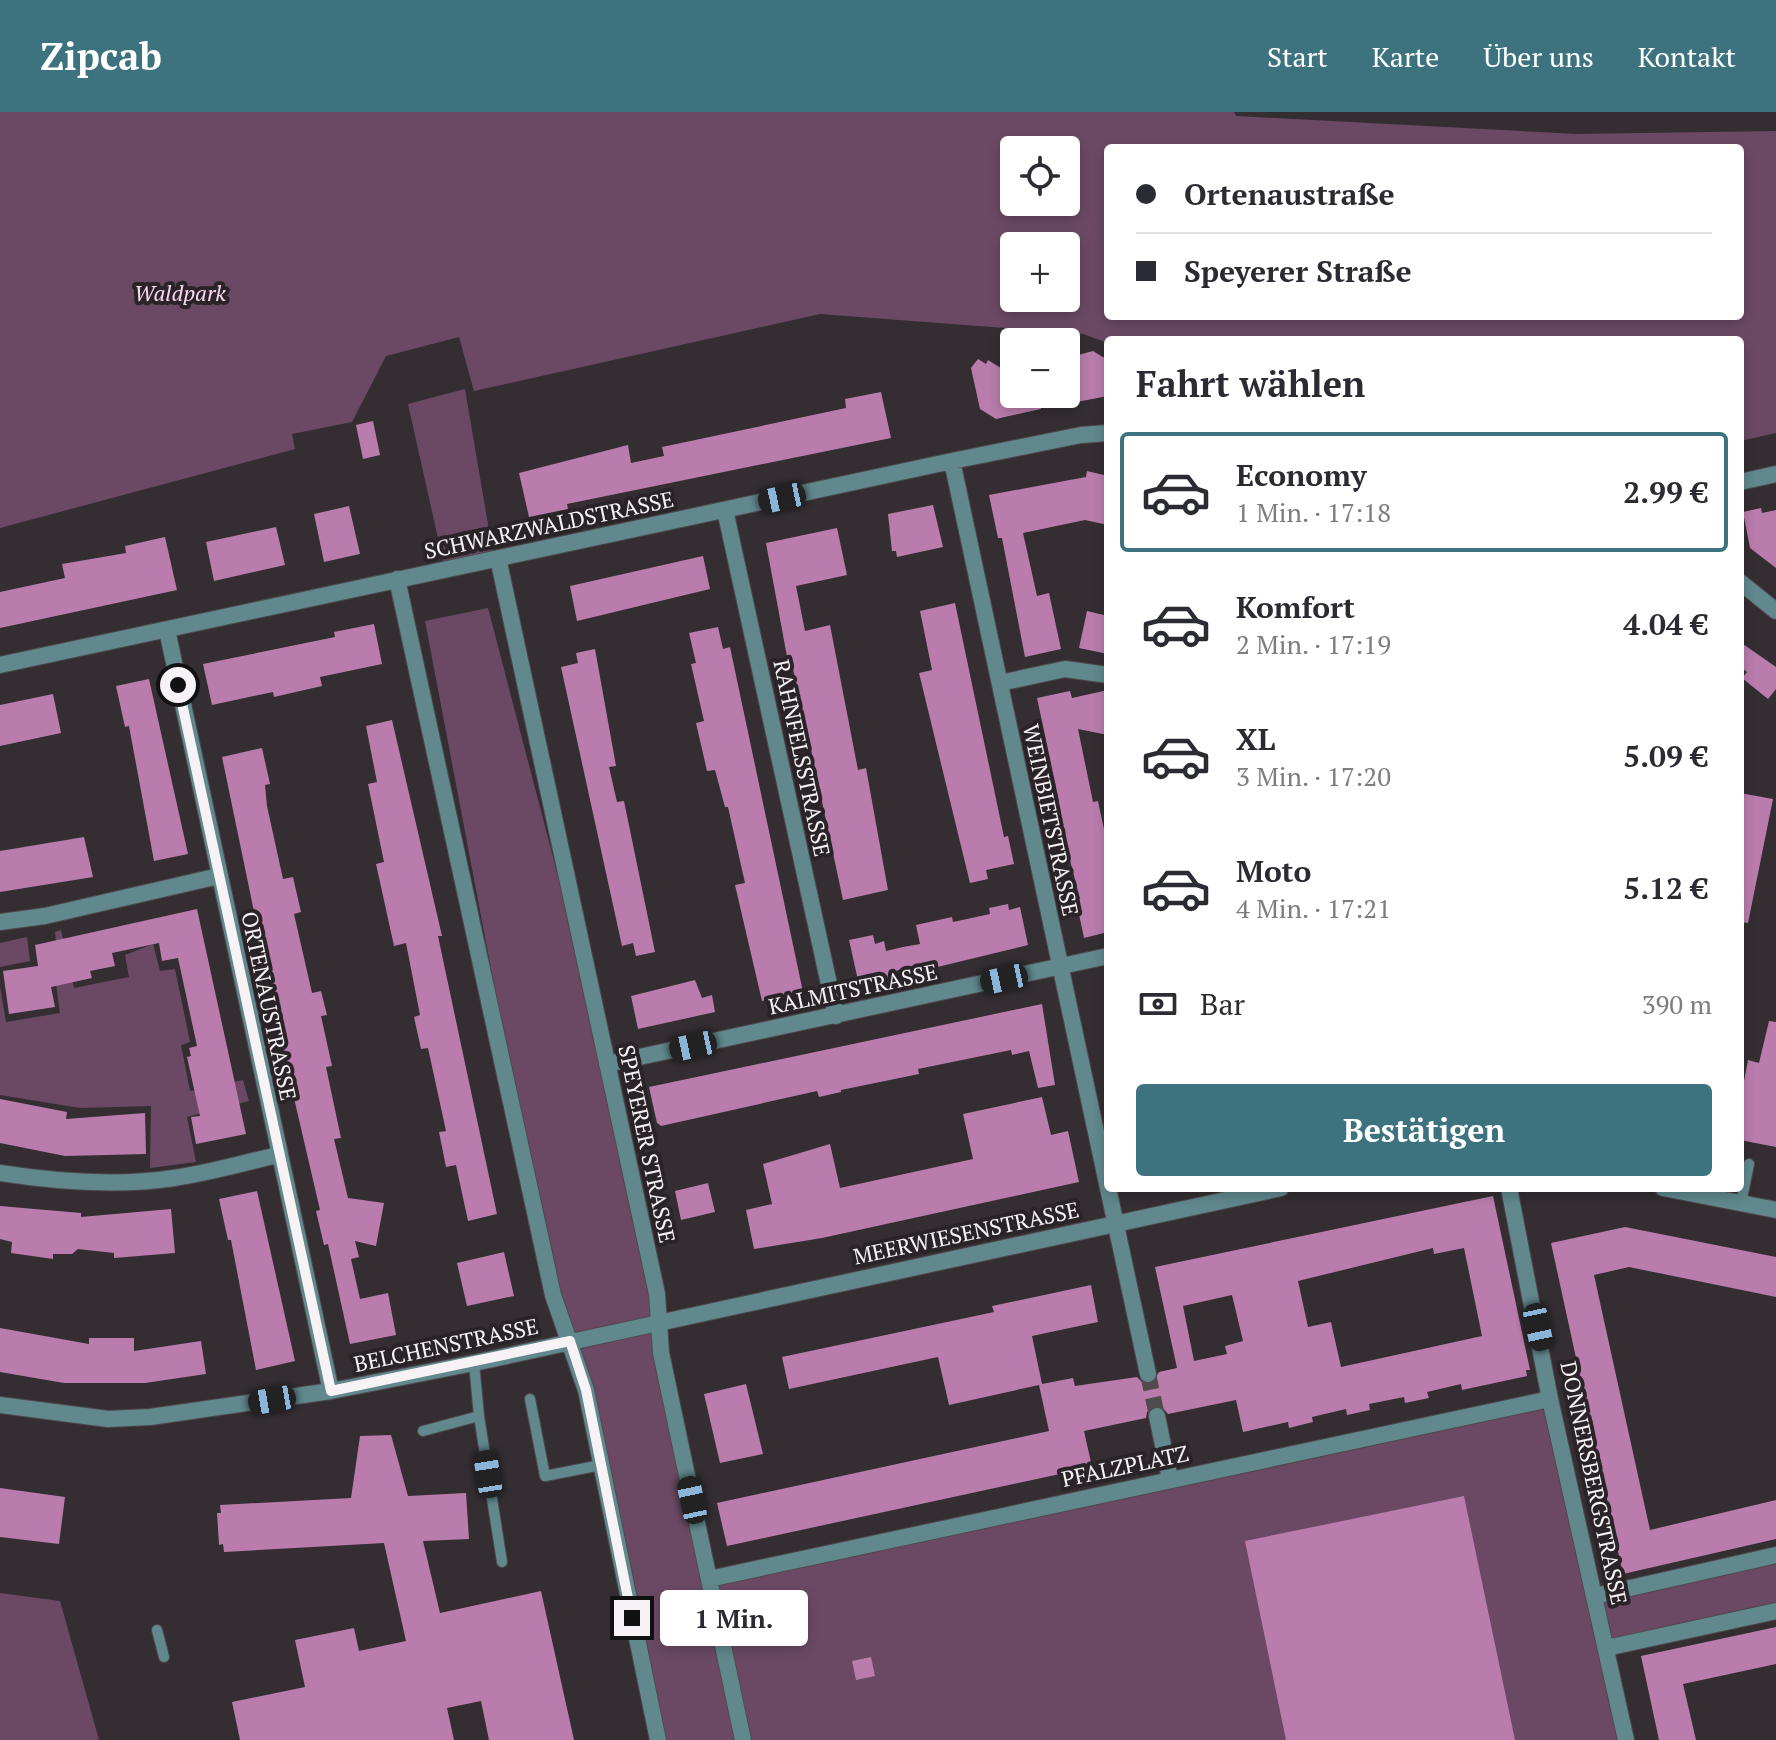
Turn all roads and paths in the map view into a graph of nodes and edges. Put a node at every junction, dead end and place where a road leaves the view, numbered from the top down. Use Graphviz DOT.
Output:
graph roads {
  1 [pos="1104,433"];
  2 [pos="952,461"];
  3 [pos="1776,474"];
  4 [pos="1744,481"];
  5 [pos="725,510"];
  6 [pos="498,558"];
  7 [pos="397,579"];
  8 [pos="1744,585"];
  9 [pos="1776,611"];
  10 [pos="167,630"];
  11 [pos="0,665"];
  12 [pos="1104,674"];
  13 [pos="1000,683"];
  14 [pos="219,876"];
  15 [pos="0,922"];
  16 [pos="1104,957"];
  17 [pos="1060,966"];
  18 [pos="836,1016"];
  19 [pos="607,1064"];
  20 [pos="278,1155"];
  21 [pos="1749,1164"];
  22 [pos="1104,1170"];
  23 [pos="0,1173"];
  24 [pos="1744,1188"];
  25 [pos="1109,1192"];
  26 [pos="1263,1192"];
  27 [pos="1510,1192"];
  28 [pos="1684,1192"];
  29 [pos="1743,1192"];
  30 [pos="1741,1203"];
  31 [pos="1776,1210"];
  32 [pos="1116,1224"];
  33 [pos="661,1322"];
  34 [pos="570,1341"];
  35 [pos="474,1363"];
  36 [pos="1148,1374"];
  37 [pos="331,1391"];
  38 [pos="530,1399"];
  39 [pos="1550,1399"];
  40 [pos="0,1405"];
  41 [pos="479,1416"];
  42 [pos="1157,1416"];
  43 [pos="423,1431"];
  44 [pos="601,1465"];
  45 [pos="1170,1479"];
  46 [pos="1776,1555"];
  47 [pos="502,1562"];
  48 [pos="709,1579"];
  49 [pos="1595,1596"];
  50 [pos="1776,1611"];
  51 [pos="157,1630"];
  52 [pos="1606,1648"];
  53 [pos="164,1657"];
  54 [pos="658,1740"];
  55 [pos="743,1740"];
  56 [pos="1626,1740"];
  1 -- 2 [label="street, SCHWARZWALDSTRASSE"];
  2 -- 5 [label="street, SCHWARZWALDSTRASSE"];
  2 -- 13 [label="street, WEINBIETSTRASSE"];
  3 -- 4 [label="street"];
  5 -- 6 [label="street, SCHWARZWALDSTRASSE"];
  5 -- 18 [label="street, RAHNFELSSTRASSE"];
  6 -- 7 [label="street, SCHWARZWALDSTRASSE"];
  6 -- 19 [label="street, SPEYERER STRASSE"];
  7 -- 10 [label="street, SCHWARZWALDSTRASSE"];
  7 -- 34 [label="street"];
  8 -- 9 [label="street"];
  10 -- 11 [label="street, SCHWARZWALDSTRASSE"];
  10 -- 14 [label="street, ORTENAUSTRASSE"];
  12 -- 13 [label="street"];
  13 -- 17 [label="street, WEINBIETSTRASSE"];
  14 -- 15 [label="street"];
  14 -- 20 [label="street, ORTENAUSTRASSE"];
  16 -- 17 [label="street, KALMITSTRASSE"];
  17 -- 18 [label="street, KALMITSTRASSE"];
  17 -- 22 [label="street, WEINBIETSTRASSE"];
  18 -- 19 [label="street, KALMITSTRASSE"];
  19 -- 33 [label="street, SPEYERER STRASSE"];
  20 -- 23 [label="street"];
  20 -- 37 [label="street, ORTENAUSTRASSE"];
  21 -- 24 [label="lane"];
  25 -- 32 [label="street, WEINBIETSTRASSE"];
  26 -- 32 [label="street, MEERWIESENSTRASSE"];
  27 -- 39 [label="street, DONNERSBERGSTRASSE"];
  28 -- 30 [label="street"];
  29 -- 30 [label="lane"];
  30 -- 31 [label="street"];
  32 -- 33 [label="street, MEERWIESENSTRASSE"];
  32 -- 36 [label="street, WEINBIETSTRASSE"];
  33 -- 34 [label="street, BELCHENSTRASSE"];
  33 -- 48 [label="street, SPEYERER STRASSE"];
  34 -- 35 [label="street, BELCHENSTRASSE"];
  34 -- 44 [label="street"];
  35 -- 37 [label="street, BELCHENSTRASSE"];
  35 -- 41 [label="lane"];
  37 -- 40 [label="street, BELCHENSTRASSE"];
  38 -- 44 [label="lane"];
  39 -- 45 [label="street, PFALZPLATZ"];
  39 -- 49 [label="street, DONNERSBERGSTRASSE"];
  41 -- 43 [label="lane"];
  41 -- 47 [label="lane"];
  42 -- 45 [label="street"];
  44 -- 54 [label="street"];
  45 -- 48 [label="street, PFALZPLATZ"];
  46 -- 49 [label="street"];
  48 -- 55 [label="street, SPEYERER STRASSE"];
  49 -- 52 [label="street, DONNERSBERGSTRASSE"];
  50 -- 52 [label="street"];
  51 -- 53 [label="lane"];
  52 -- 56 [label="street, DONNERSBERGSTRASSE"];
}
